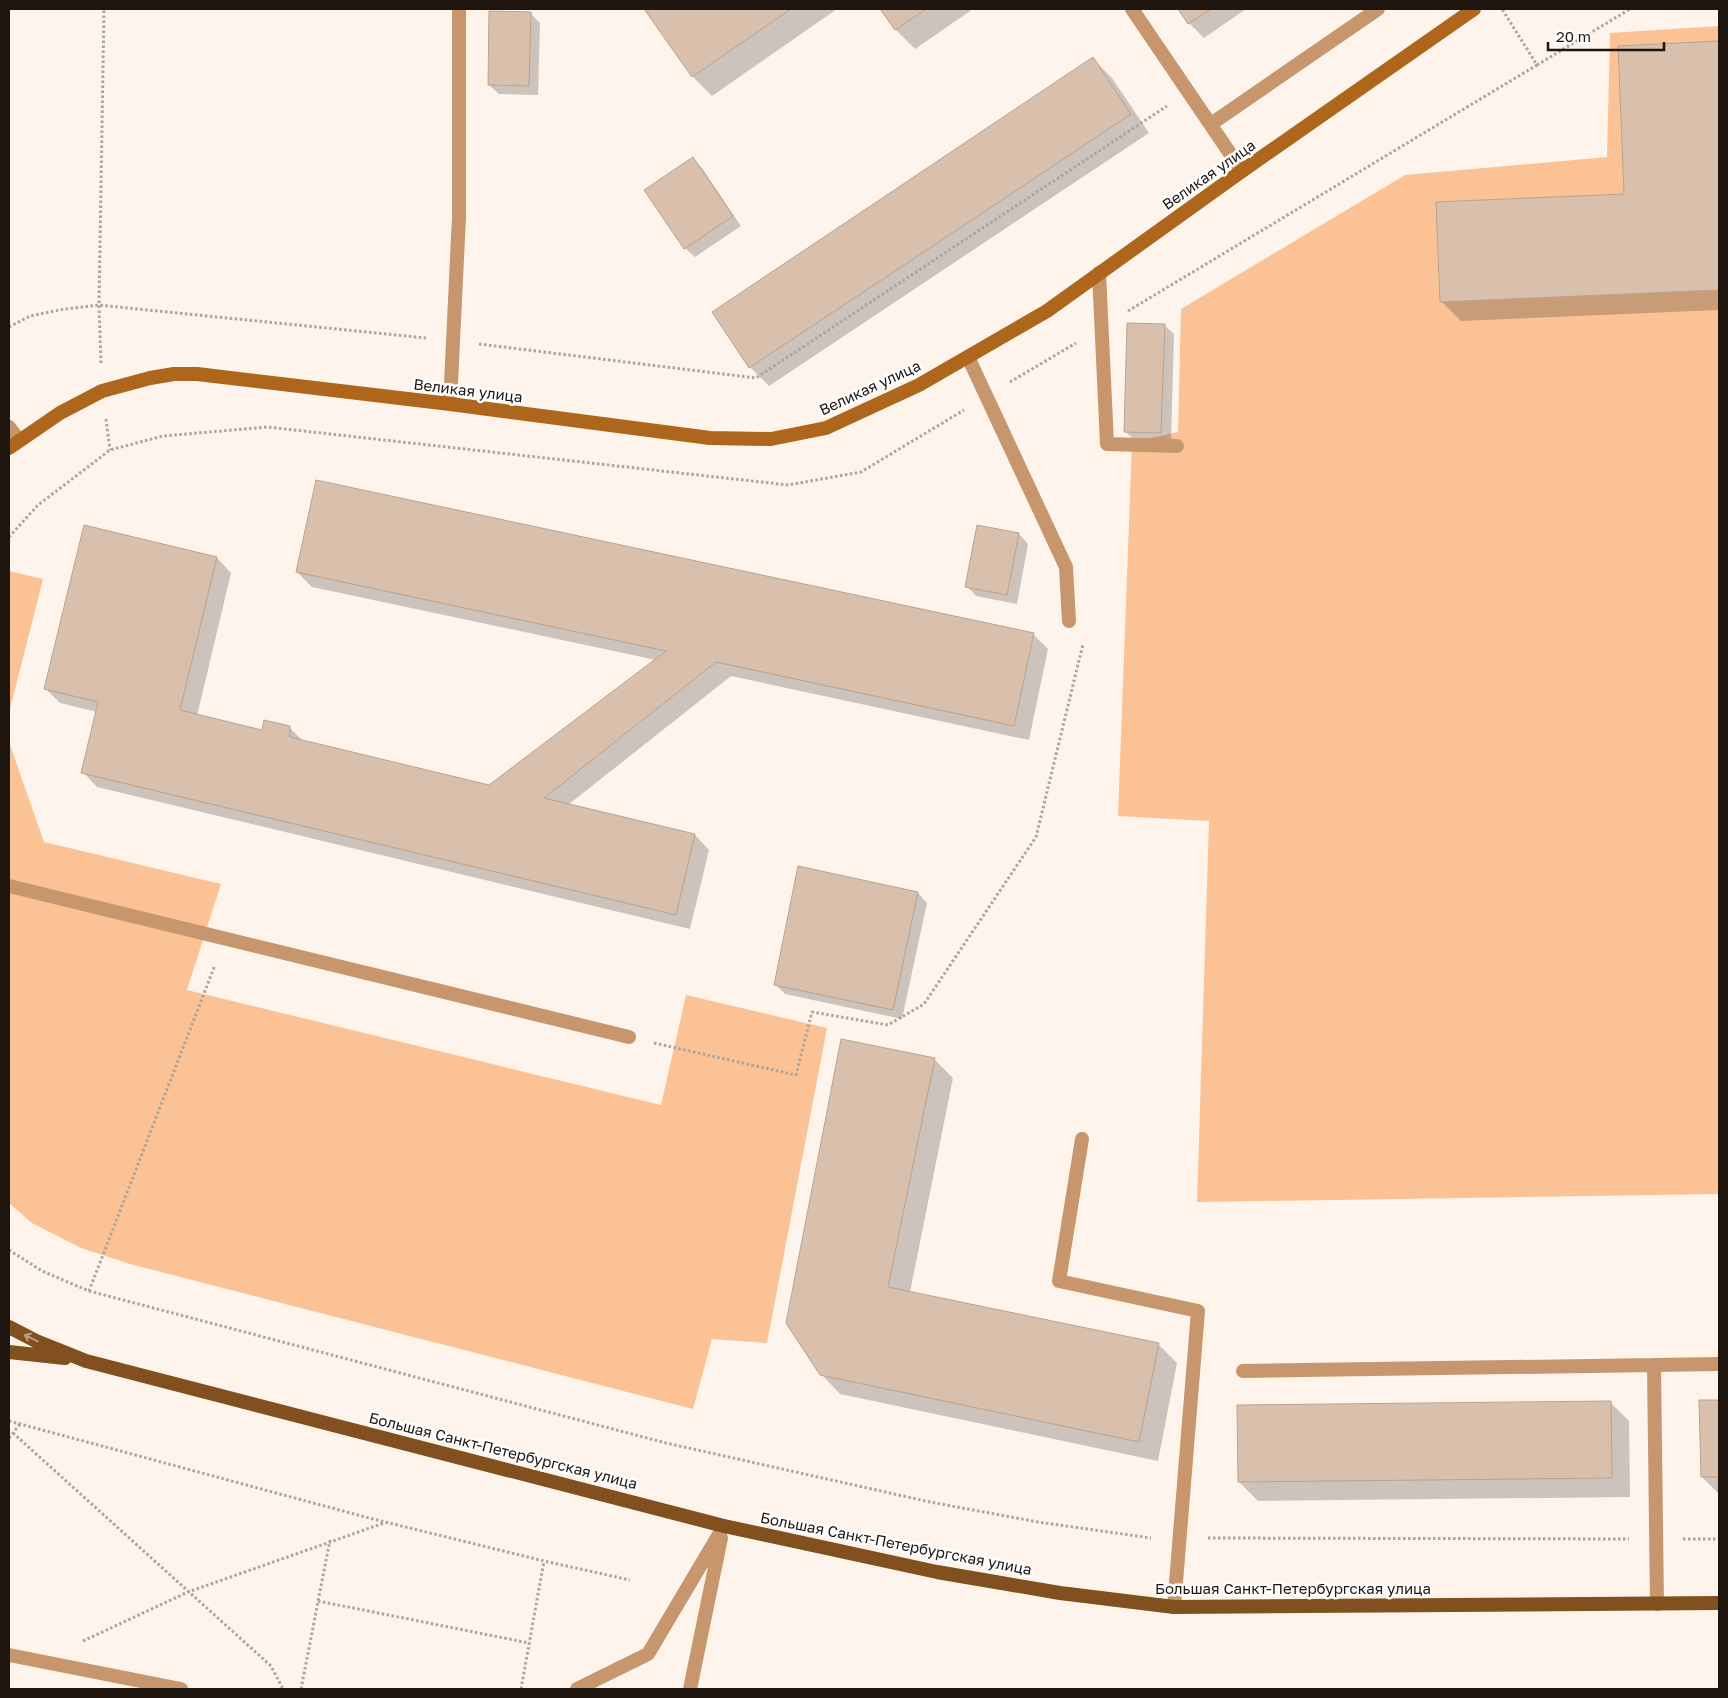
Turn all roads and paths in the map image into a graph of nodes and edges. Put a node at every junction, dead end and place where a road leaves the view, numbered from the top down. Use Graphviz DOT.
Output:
graph roads {
  1 [pos="104,9"];
  2 [pos="459,9"];
  3 [pos="1132,9"];
  4 [pos="1378,9"];
  5 [pos="1474,9"];
  6 [pos="1502,9"];
  7 [pos="1630,9"];
  8 [pos="1538,65"];
  9 [pos="1188,92"];
  10 [pos="1211,124"];
  11 [pos="1242,171"];
  12 [pos="1099,273"];
  13 [pos="99,306"];
  14 [pos="9,327"];
  15 [pos="1102,327"];
  16 [pos="453,341"];
  17 [pos="968,357"];
  18 [pos="102,391"];
  19 [pos="986,397"];
  20 [pos="450,404"];
  21 [pos="9,427"];
  22 [pos="14,444"];
  23 [pos="1177,446"];
  24 [pos="9,537"];
  25 [pos="1069,621"];
  26 [pos="9,886"];
  27 [pos="225,940"];
  28 [pos="629,1038"];
  29 [pos="1082,1139"];
  30 [pos="9,1250"];
  31 [pos="89,1291"];
  32 [pos="9,1327"];
  33 [pos="9,1352"];
  34 [pos="86,1361"];
  35 [pos="1719,1364"];
  36 [pos="1654,1365"];
  37 [pos="1243,1371"];
  38 [pos="9,1421"];
  39 [pos="20,1424"];
  40 [pos="13,1432"];
  41 [pos="9,1438"];
  42 [pos="385,1522"];
  43 [pos="724,1526"];
  44 [pos="1180,1538"];
  45 [pos="1719,1539"];
  46 [pos="330,1540"];
  47 [pos="1656,1540"];
  48 [pos="544,1561"];
  49 [pos="630,1580"];
  50 [pos="188,1592"];
  51 [pos="318,1601"];
  52 [pos="1719,1603"];
  53 [pos="1657,1604"];
  54 [pos="1174,1607"];
  55 [pos="529,1643"];
  56 [pos="9,1655"];
  57 [pos="39,1661"];
  58 [pos="181,1689"];
  59 [pos="283,1689"];
  60 [pos="300,1689"];
  61 [pos="521,1689"];
  62 [pos="577,1689"];
  63 [pos="690,1689"];
  1 -- 13 [label="path"];
  2 -- 16 [label="lane"];
  3 -- 9 [label="lane"];
  4 -- 10 [label="lane"];
  5 -- 11 [label="main road, Великая улица"];
  6 -- 8 [label="path"];
  7 -- 8 [label="path"];
  8 -- 15 [label="path"];
  9 -- 10 [label="lane"];
  9 -- 16 [label="path"];
  10 -- 11 [label="lane"];
  11 -- 12 [label="main road, Великая улица"];
  12 -- 15 [label="lane"];
  12 -- 17 [label="main road, Великая улица"];
  13 -- 14 [label="path"];
  13 -- 16 [label="path"];
  13 -- 18 [label="path"];
  15 -- 19 [label="path"];
  15 -- 23 [label="lane"];
  16 -- 20 [label="lane"];
  17 -- 19 [label="lane"];
  17 -- 20 [label="main road, Великая улица"];
  18 -- 20 [label="main road, Великая улица"];
  18 -- 22 [label="main road, Великая улица"];
  19 -- 24 [label="path"];
  19 -- 25 [label="lane"];
  21 -- 22 [label="lane"];
  25 -- 28 [label="path"];
  26 -- 27 [label="lane"];
  27 -- 28 [label="lane"];
  27 -- 31 [label="path"];
  29 -- 44 [label="lane"];
  30 -- 31 [label="path"];
  31 -- 44 [label="path"];
  34 -- 32 [label="main road, Большая Санкт-Петербургская улица, one-way"];
  33 -- 34 [label="main road, Большая Санкт-Петербургская улица"];
  34 -- 43 [label="main road, Большая Санкт-Петербургская улица"];
  35 -- 36 [label="lane"];
  36 -- 37 [label="lane"];
  36 -- 47 [label="lane"];
  38 -- 39 [label="path"];
  39 -- 40 [label="path"];
  39 -- 42 [label="path"];
  40 -- 41 [label="path"];
  40 -- 50 [label="path"];
  42 -- 46 [label="path"];
  42 -- 48 [label="path"];
  43 -- 54 [label="main road, Большая Санкт-Петербургская улица"];
  43 -- 62 [label="lane"];
  43 -- 63 [label="lane"];
  44 -- 47 [label="path"];
  44 -- 54 [label="lane"];
  45 -- 47 [label="path"];
  46 -- 50 [label="path"];
  46 -- 51 [label="path"];
  47 -- 53 [label="lane"];
  48 -- 49 [label="path"];
  48 -- 55 [label="path"];
  50 -- 57 [label="path"];
  50 -- 59 [label="path"];
  51 -- 55 [label="path"];
  51 -- 60 [label="path"];
  52 -- 53 [label="main road, Большая Санкт-Петербургская улица"];
  53 -- 54 [label="main road, Большая Санкт-Петербургская улица"];
  55 -- 61 [label="path"];
  56 -- 57 [label="lane"];
  57 -- 58 [label="lane"];
}
